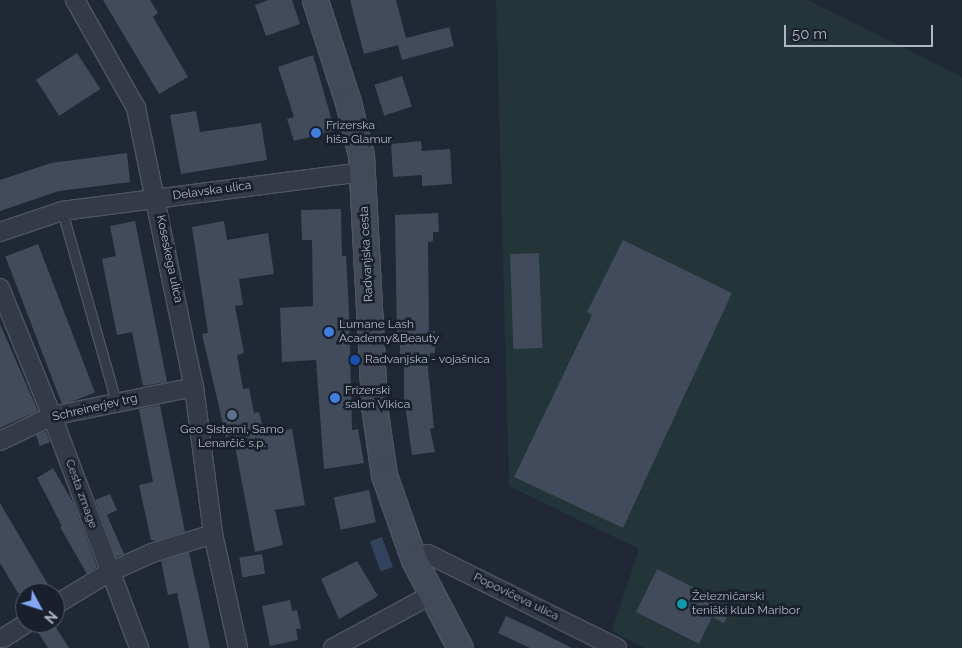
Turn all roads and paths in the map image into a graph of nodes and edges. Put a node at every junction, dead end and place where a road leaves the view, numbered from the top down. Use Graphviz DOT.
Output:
graph roads {
  1 [pos="75,0"];
  2 [pos="315,0"];
  3 [pos="362,172"];
  4 [pos="156,199"];
  5 [pos="62,212"];
  6 [pos="0,232"];
  7 [pos="0,288"];
  8 [pos="194,387"];
  9 [pos="116,402"];
  10 [pos="52,416"];
  11 [pos="0,441"];
  12 [pos="213,534"];
  13 [pos="414,560"];
  14 [pos="110,572"];
  15 [pos="431,596"];
  16 [pos="65,599"];
  17 [pos="15,632"];
  18 [pos="3,640"];
  19 [pos="139,648"];
  20 [pos="238,648"];
  21 [pos="333,648"];
  22 [pos="460,648"];
  23 [pos="617,648"];
  1 -- 4 [label="street, Koseskega ulica"];
  2 -- 3 [label="street, Radvanjska cesta"];
  3 -- 4 [label="street, Delavska ulica"];
  3 -- 13 [label="street, Radvanjska cesta"];
  4 -- 5 [label="street, Delavska ulica"];
  4 -- 8 [label="street, Koseskega ulica"];
  5 -- 6 [label="street, Delavska ulica"];
  5 -- 9 [label="lane"];
  7 -- 10 [label="street"];
  8 -- 9 [label="street, Schreinerjev trg"];
  8 -- 12 [label="street, Koseskega ulica"];
  9 -- 10 [label="street, Schreinerjev trg"];
  10 -- 11 [label="street, Schreinerjev trg"];
  10 -- 14 [label="street, Cesta zmage"];
  12 -- 14 [label="street"];
  12 -- 20 [label="street, Koseskega ulica"];
  13 -- 15 [label="street, Radvanjska cesta"];
  13 -- 23 [label="street, Popovičeva ulica"];
  14 -- 16 [label="street"];
  14 -- 19 [label="street, Cesta zmage"];
  15 -- 21 [label="street"];
  15 -- 22 [label="street, Radvanjska cesta"];
  17 -- 18 [label="street"];
}
